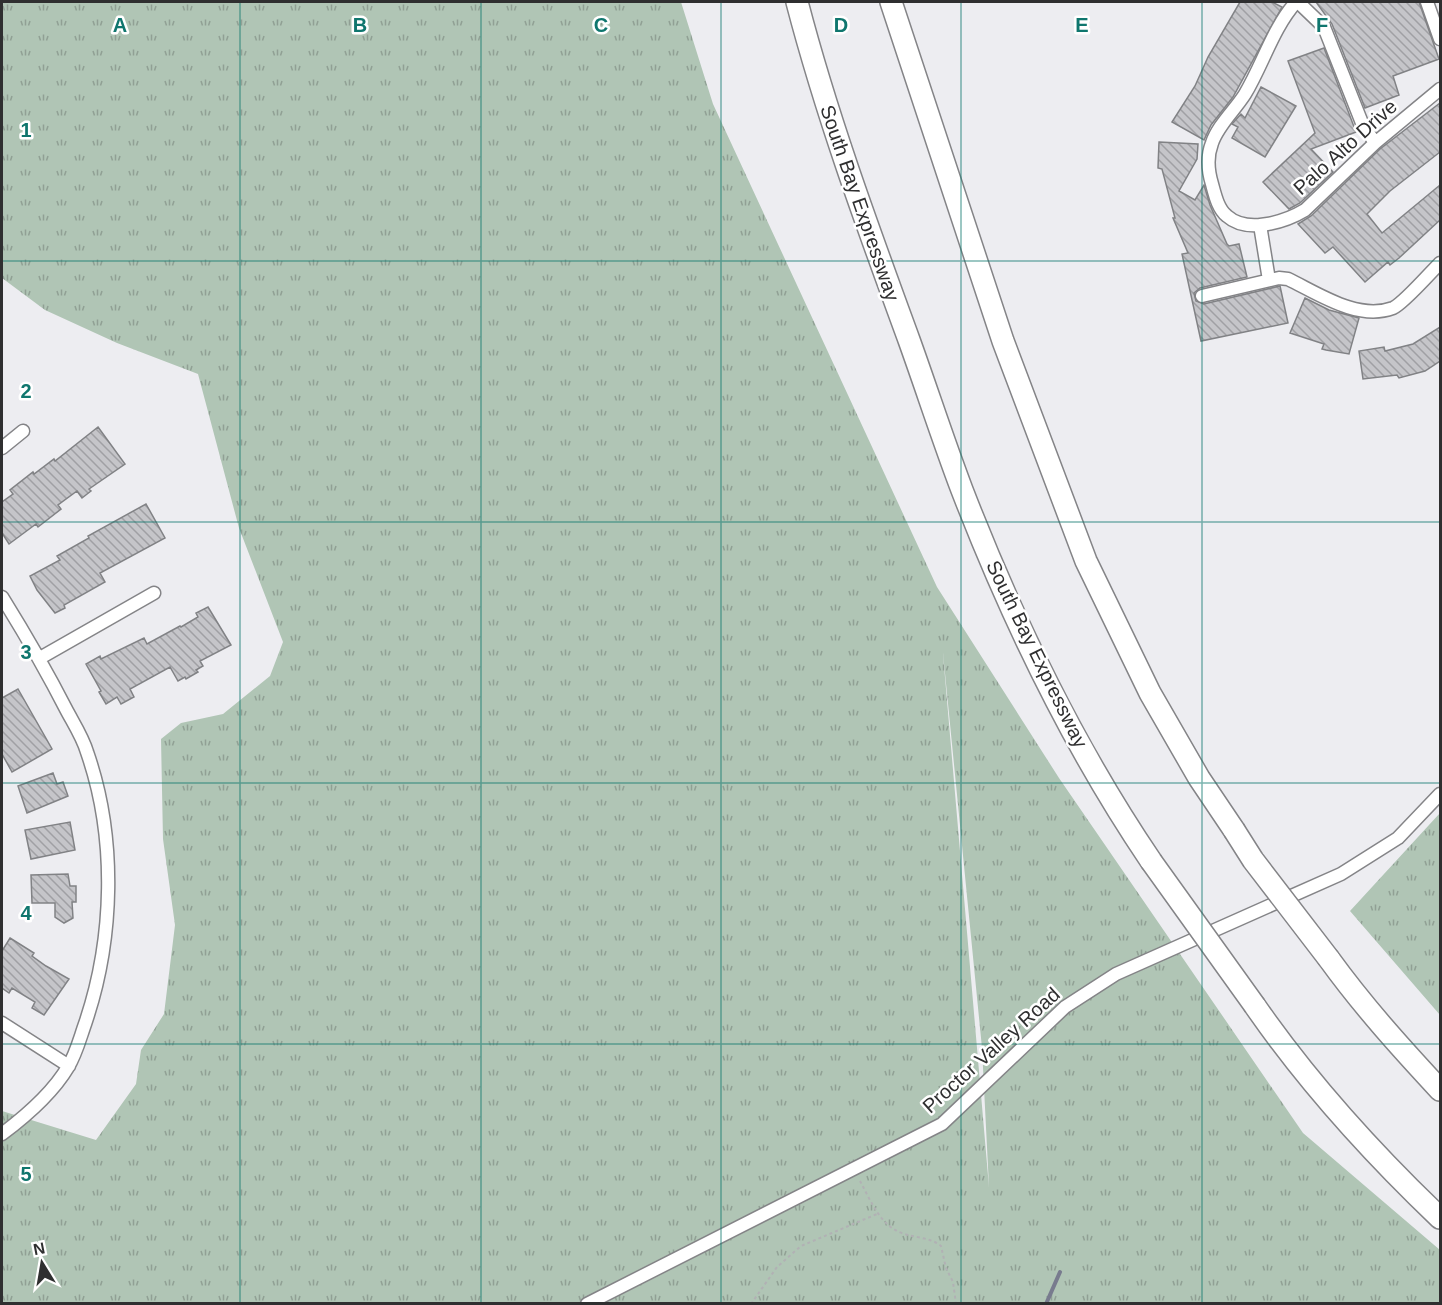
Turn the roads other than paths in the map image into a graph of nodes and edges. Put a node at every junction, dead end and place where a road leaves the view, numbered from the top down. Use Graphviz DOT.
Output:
graph roads {
  1 [pos="797,2"];
  2 [pos="891,2"];
  3 [pos="1297,2"];
  4 [pos="1427,2"];
  5 [pos="1440,39"];
  6 [pos="1440,89"];
  7 [pos="1375,143"];
  8 [pos="1260,225"];
  9 [pos="1440,263"];
  10 [pos="1269,280"];
  11 [pos="1202,296"];
  12 [pos="23,431"];
  13 [pos="2,448"];
  14 [pos="154,593"];
  15 [pos="2,597"];
  16 [pos="40,658"];
  17 [pos="1440,794"];
  18 [pos="2,1023"];
  19 [pos="69,1065"];
  20 [pos="1440,1090"];
  21 [pos="2,1134"];
  22 [pos="1440,1218"];
  23 [pos="587,1304"];
  1 -- 22 [label="highway, South Bay Expressway, bridge"];
  2 -- 20 [label="highway, bridge"];
  3 -- 7 [label="street"];
  3 -- 8 [label="street, Palo Alto Drive"];
  4 -- 5 [label="street"];
  6 -- 7 [label="street, Palo Alto Drive"];
  7 -- 8 [label="street, Palo Alto Drive"];
  8 -- 10 [label="street"];
  9 -- 10 [label="street"];
  10 -- 11 [label="street"];
  12 -- 13 [label="street"];
  14 -- 16 [label="street"];
  15 -- 16 [label="street"];
  16 -- 19 [label="street"];
  17 -- 23 [label="street, Proctor Valley Road"];
  18 -- 19 [label="street"];
  19 -- 21 [label="street"];
}
